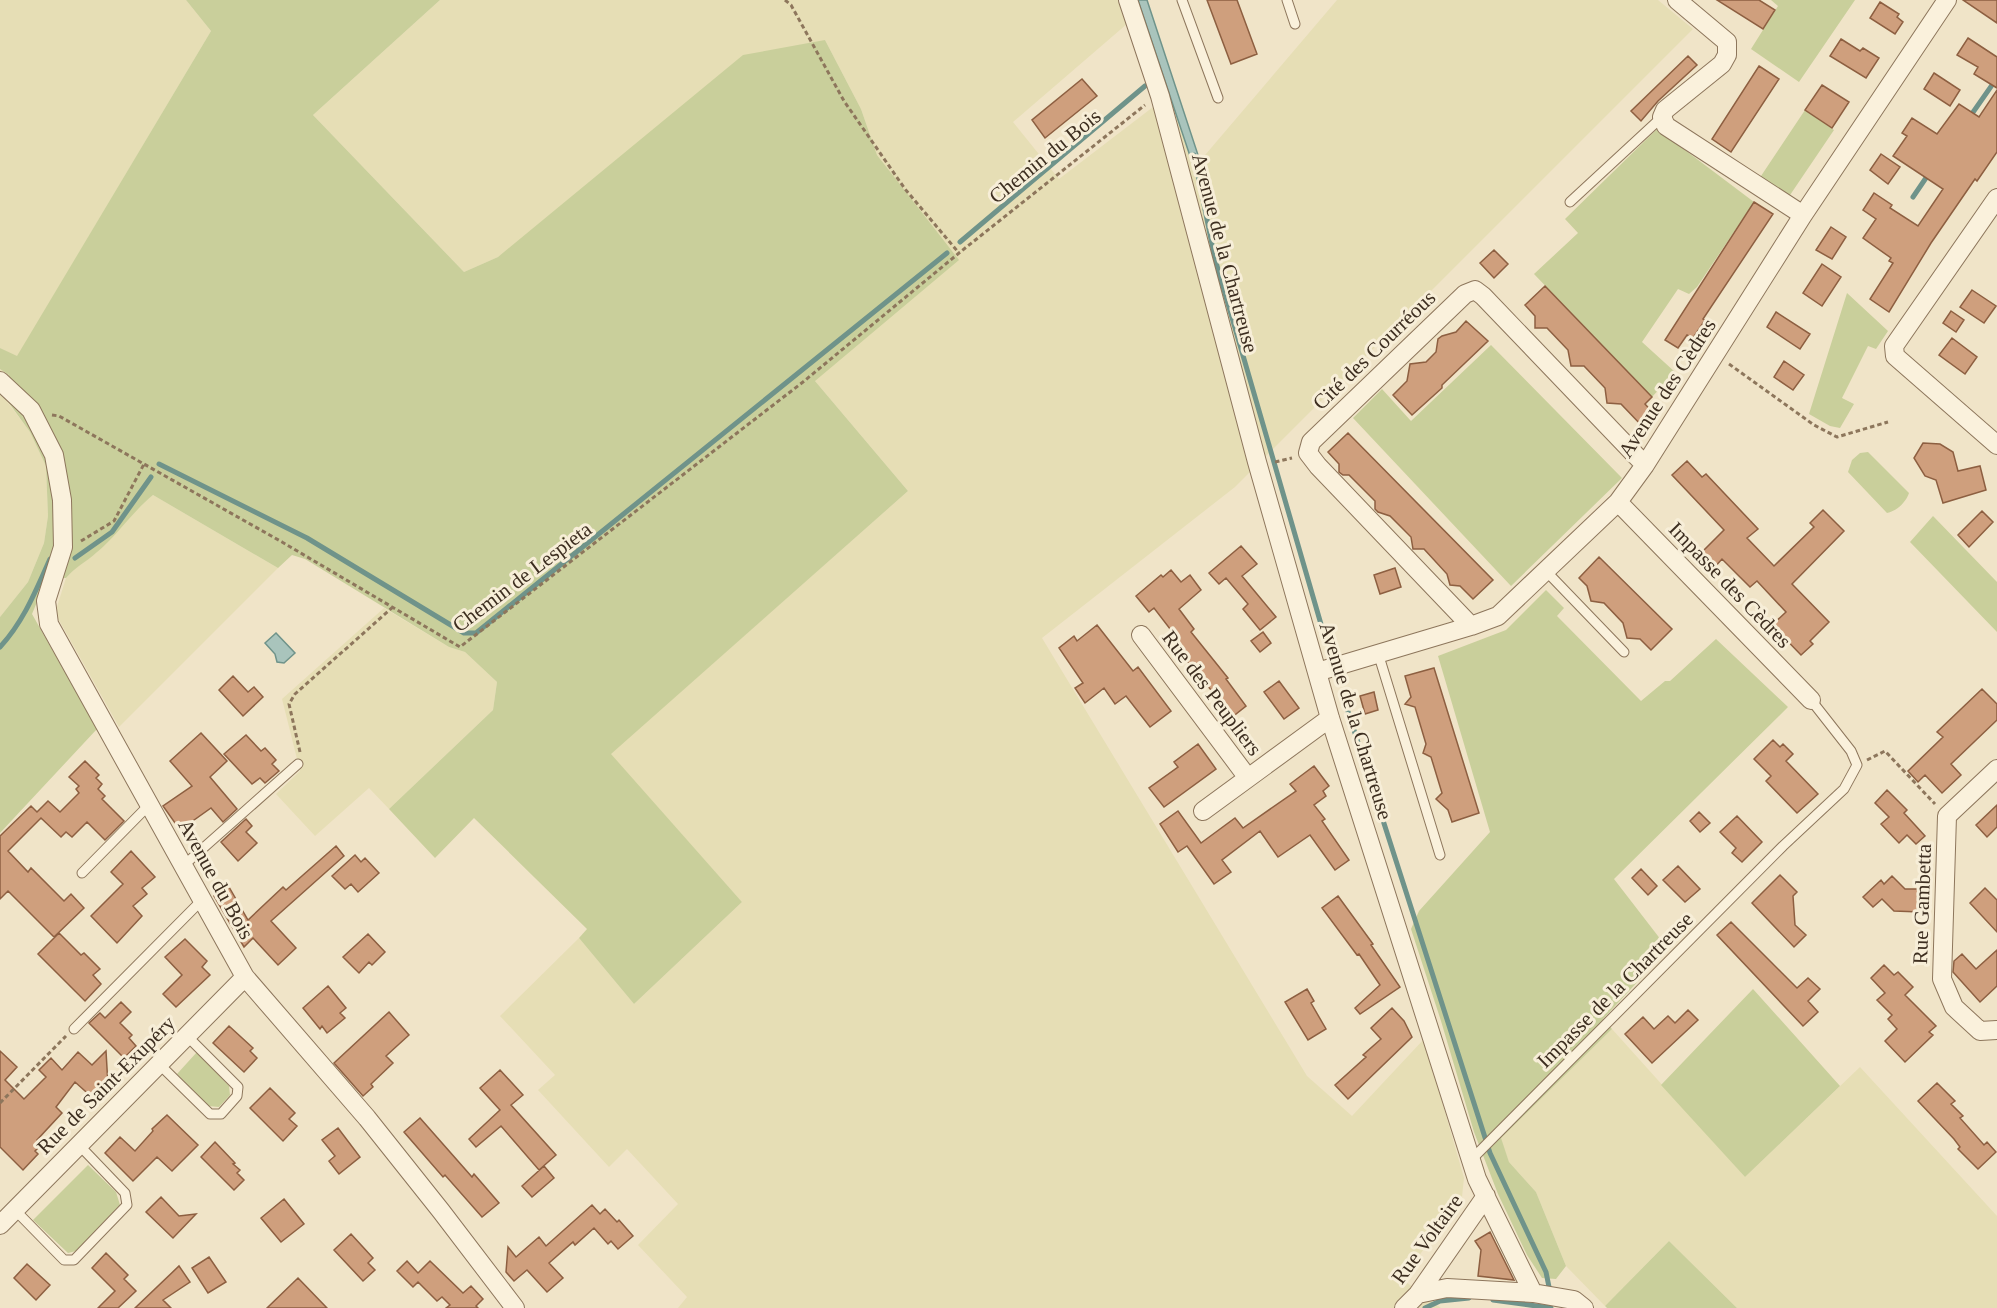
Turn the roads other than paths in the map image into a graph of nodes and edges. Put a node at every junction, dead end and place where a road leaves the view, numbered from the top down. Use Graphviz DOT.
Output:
graph roads {
  1 [pos="1128,0"];
  2 [pos="1182,0"];
  3 [pos="1287,0"];
  4 [pos="1677,0"];
  5 [pos="1947,0"];
  6 [pos="1295,24"];
  7 [pos="1218,98"];
  8 [pos="1662,117"];
  9 [pos="1997,198"];
  10 [pos="1570,202"];
  11 [pos="1803,215"];
  12 [pos="0,381"];
  13 [pos="1997,445"];
  14 [pos="1645,465"];
  15 [pos="1618,502"];
  16 [pos="1545,570"];
  17 [pos="1471,626"];
  18 [pos="1141,635"];
  19 [pos="1624,652"];
  20 [pos="1378,653"];
  21 [pos="1317,672"];
  22 [pos="1811,700"];
  23 [pos="1330,718"];
  24 [pos="298,764"];
  25 [pos="1997,769"];
  26 [pos="1248,778"];
  27 [pos="149,805"];
  28 [pos="1203,811"];
  29 [pos="1440,855"];
  30 [pos="183,866"];
  31 [pos="82,873"];
  32 [pos="202,900"];
  33 [pos="245,977"];
  34 [pos="74,1029"];
  35 [pos="1997,1030"];
  36 [pos="187,1036"];
  37 [pos="159,1064"];
  38 [pos="79,1145"];
  39 [pos="1476,1155"];
  40 [pos="1486,1196"];
  41 [pos="15,1210"];
  42 [pos="0,1225"];
  43 [pos="1533,1293"];
  44 [pos="1418,1294"];
  45 [pos="1579,1304"];
  46 [pos="511,1307"];
  47 [pos="1404,1308"];
  1 -- 21 [label="street, Avenue de la Chartreuse"];
  2 -- 7 [label="lane"];
  3 -- 6 [label="lane"];
  4 -- 8 [label="street"];
  5 -- 11 [label="street, Avenue des Cèdres"];
  8 -- 10 [label="lane"];
  8 -- 11 [label="street"];
  9 -- 13 [label="street"];
  11 -- 14 [label="street, Avenue des Cèdres"];
  12 -- 27 [label="street, Avenue du Bois"];
  14 -- 15 [label="street, Avenue des Cèdres"];
  14 -- 17 [label="street, Cité des Courréous"];
  15 -- 16 [label="street, Avenue des Cèdres"];
  15 -- 22 [label="street, Impasse des Cèdres"];
  16 -- 17 [label="street, Avenue des Cèdres"];
  16 -- 19 [label="lane"];
  17 -- 20 [label="street, Avenue des Cèdres"];
  18 -- 26 [label="street, Rue des Peupliers"];
  20 -- 21 [label="street, Avenue des Cèdres"];
  20 -- 29 [label="lane"];
  21 -- 23 [label="street, Avenue de la Chartreuse"];
  22 -- 39 [label="lane, Impasse de la Chartreuse"];
  23 -- 26 [label="street"];
  23 -- 39 [label="street, Avenue de la Chartreuse"];
  24 -- 30 [label="lane"];
  25 -- 35 [label="street, Rue Gambetta"];
  26 -- 28 [label="street"];
  27 -- 30 [label="street, Avenue du Bois"];
  27 -- 31 [label="lane"];
  30 -- 32 [label="street, Avenue du Bois"];
  32 -- 33 [label="street, Avenue du Bois"];
  32 -- 34 [label="lane"];
  33 -- 36 [label="street, Rue de Saint-Exupéry"];
  33 -- 46 [label="street, Avenue du Bois"];
  36 -- 37 [label="street, Rue de Saint-Exupéry"];
  36 -- 37 [label="lane"];
  37 -- 38 [label="street, Rue de Saint-Exupéry"];
  38 -- 41 [label="street, Rue de Saint-Exupéry"];
  38 -- 41 [label="lane"];
  39 -- 40 [label="street, Avenue de la Chartreuse"];
  40 -- 43 [label="street, Avenue de la Chartreuse"];
  40 -- 44 [label="street, Rue Voltaire"];
  41 -- 42 [label="street, Rue de Saint-Exupéry"];
  43 -- 44 [label="street"];
  43 -- 45 [label="street"];
  44 -- 47 [label="street, Rue Voltaire"];
}
